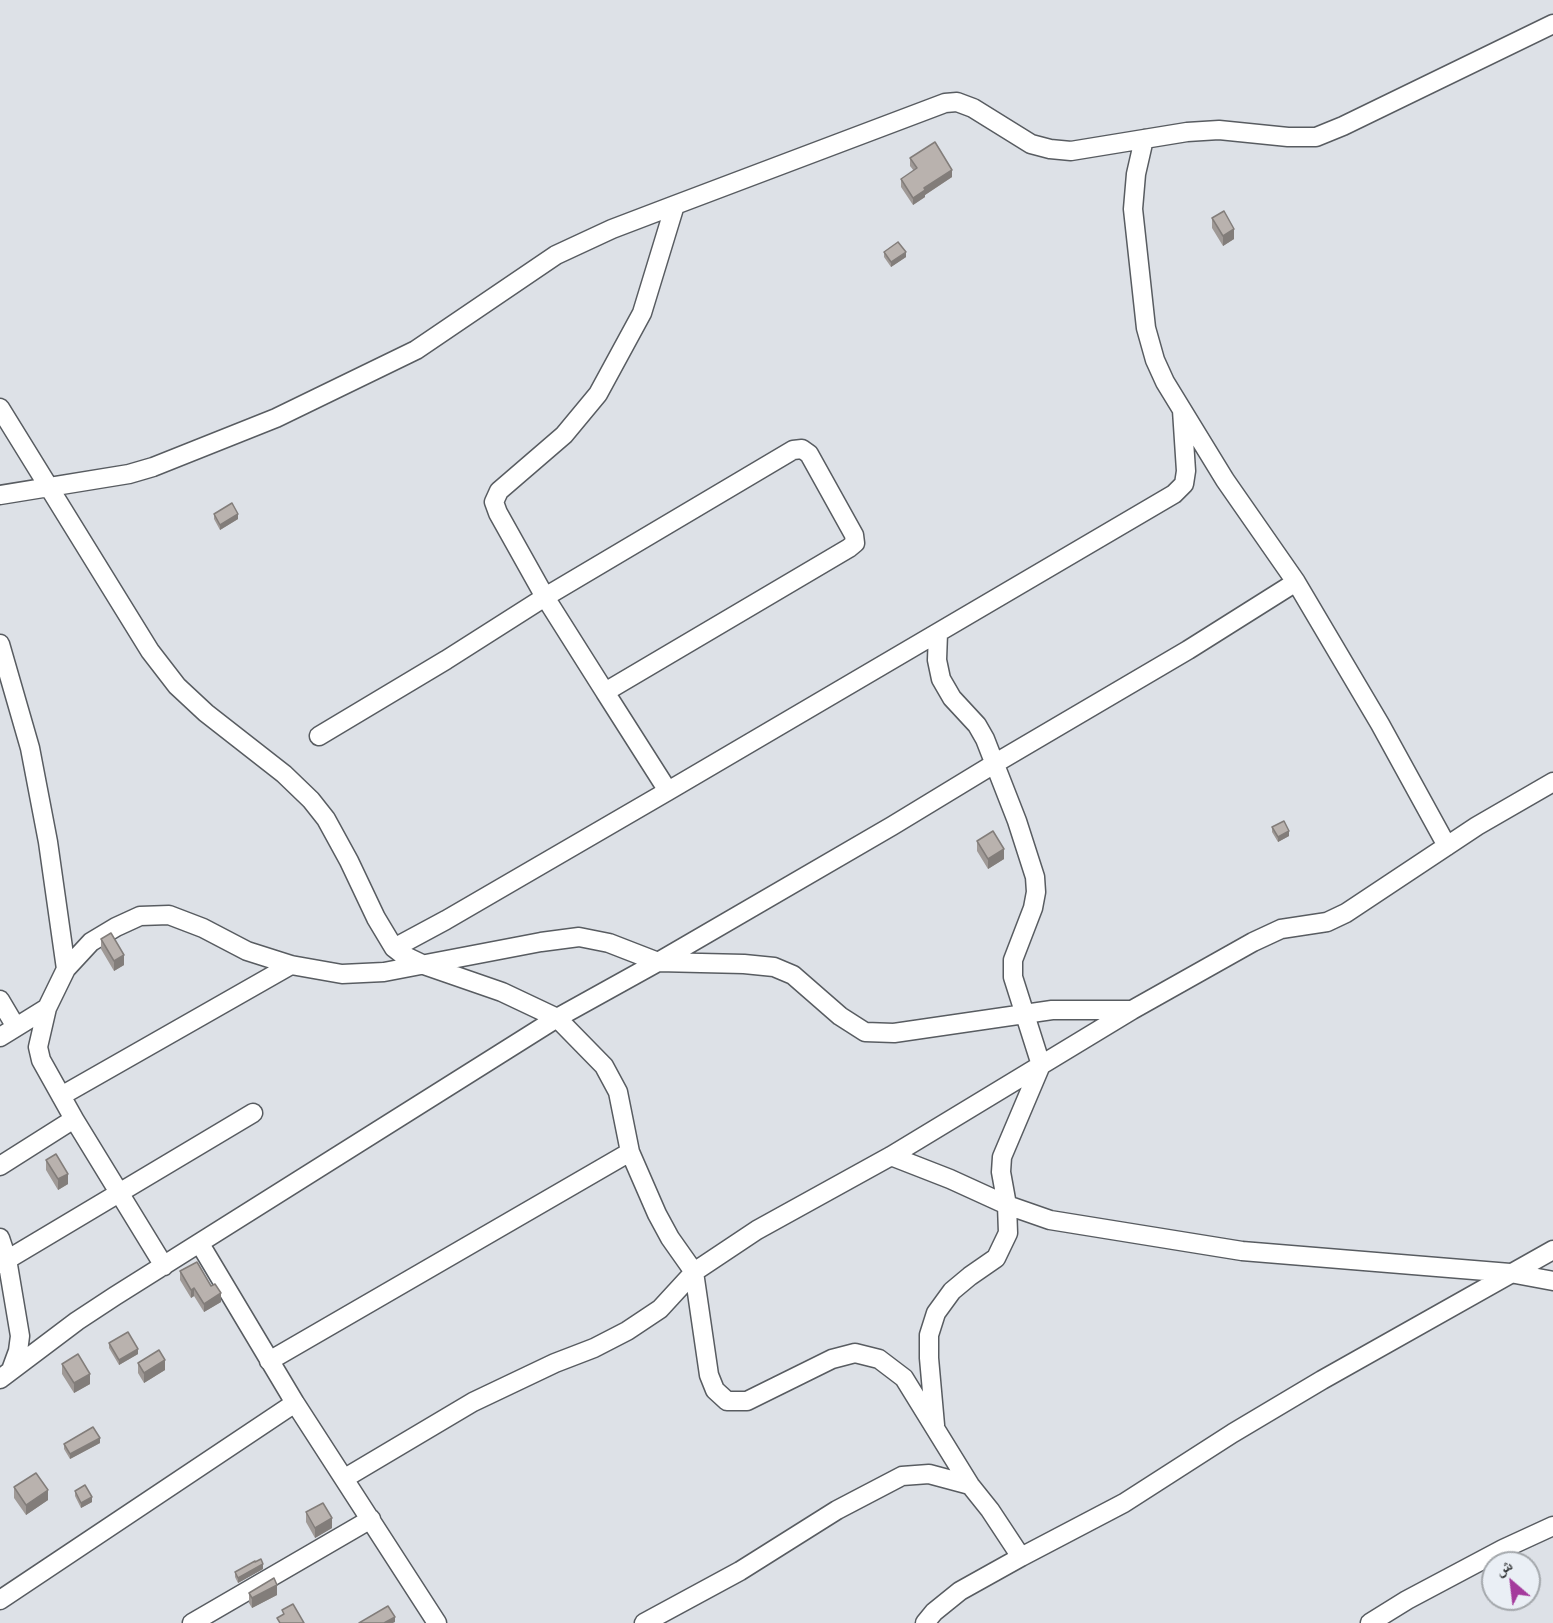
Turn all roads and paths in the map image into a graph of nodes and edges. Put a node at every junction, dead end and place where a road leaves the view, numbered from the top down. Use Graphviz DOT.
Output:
graph roads {
  1 [pos="1553,24"];
  2 [pos="1144,140"];
  3 [pos="675,205"];
  4 [pos="0,408"];
  5 [pos="1182,410"];
  6 [pos="49,487"];
  7 [pos="0,495"];
  8 [pos="1296,582"];
  9 [pos="545,597"];
  10 [pos="938,633"];
  11 [pos="0,644"];
  12 [pos="605,692"];
  13 [pos="319,736"];
  14 [pos="994,764"];
  15 [pos="1553,782"];
  16 [pos="668,791"];
  17 [pos="1447,846"];
  18 [pos="394,948"];
  19 [pos="658,962"];
  20 [pos="291,965"];
  21 [pos="424,965"];
  22 [pos="66,969"];
  23 [pos="0,1000"];
  24 [pos="47,1008"];
  25 [pos="1132,1010"];
  26 [pos="1024,1014"];
  27 [pos="557,1018"];
  28 [pos="16,1027"];
  29 [pos="0,1036"];
  30 [pos="1041,1065"];
  31 [pos="61,1096"];
  32 [pos="253,1113"];
  33 [pos="74,1119"];
  34 [pos="630,1152"];
  35 [pos="891,1156"];
  36 [pos="0,1166"];
  37 [pos="119,1192"];
  38 [pos="1007,1205"];
  39 [pos="0,1238"];
  40 [pos="200,1244"];
  41 [pos="1553,1250"];
  42 [pos="4,1262"];
  43 [pos="164,1266"];
  44 [pos="694,1272"];
  45 [pos="1510,1274"];
  46 [pos="1553,1281"];
  47 [pos="269,1360"];
  48 [pos="5,1375"];
  49 [pos="0,1390"];
  50 [pos="295,1403"];
  51 [pos="936,1427"];
  52 [pos="345,1478"];
  53 [pos="970,1485"];
  54 [pos="371,1519"];
  55 [pos="1553,1526"];
  56 [pos="1021,1557"];
  57 [pos="0,1600"];
  58 [pos="192,1623"];
  59 [pos="437,1623"];
  60 [pos="644,1623"];
  61 [pos="925,1623"];
  62 [pos="1371,1623"];
  1 -- 2 [label="street"];
  2 -- 3 [label="street"];
  2 -- 5 [label="street"];
  3 -- 6 [label="street"];
  3 -- 9 [label="street"];
  4 -- 6 [label="street"];
  5 -- 8 [label="street"];
  5 -- 10 [label="street"];
  6 -- 7 [label="street"];
  6 -- 18 [label="street"];
  8 -- 14 [label="street"];
  8 -- 17 [label="street"];
  9 -- 12 [label="street"];
  9 -- 12 [label="street"];
  9 -- 13 [label="street"];
  10 -- 14 [label="street"];
  10 -- 16 [label="street"];
  11 -- 22 [label="street"];
  12 -- 16 [label="street"];
  14 -- 19 [label="street"];
  14 -- 26 [label="street"];
  15 -- 17 [label="street"];
  16 -- 18 [label="street"];
  17 -- 25 [label="street"];
  18 -- 21 [label="street"];
  19 -- 21 [label="street"];
  19 -- 26 [label="street"];
  19 -- 27 [label="street"];
  20 -- 21 [label="street"];
  20 -- 22 [label="street"];
  20 -- 31 [label="street"];
  21 -- 27 [label="street"];
  22 -- 24 [label="street"];
  23 -- 28 [label="street"];
  24 -- 28 [label="street"];
  24 -- 31 [label="street"];
  25 -- 26 [label="street"];
  25 -- 30 [label="street"];
  26 -- 30 [label="street"];
  27 -- 34 [label="street"];
  27 -- 40 [label="street"];
  28 -- 29 [label="street"];
  30 -- 35 [label="street"];
  30 -- 38 [label="street"];
  31 -- 33 [label="street"];
  32 -- 37 [label="street"];
  33 -- 36 [label="street"];
  33 -- 37 [label="street"];
  34 -- 44 [label="street"];
  34 -- 47 [label="street"];
  35 -- 38 [label="street"];
  35 -- 44 [label="street"];
  37 -- 42 [label="street"];
  37 -- 43 [label="street"];
  38 -- 45 [label="street"];
  38 -- 51 [label="street"];
  39 -- 42 [label="street"];
  40 -- 43 [label="street"];
  40 -- 47 [label="street"];
  41 -- 45 [label="street"];
  42 -- 48 [label="street"];
  43 -- 48 [label="street"];
  44 -- 51 [label="street"];
  44 -- 52 [label="street"];
  45 -- 46 [label="street"];
  45 -- 56 [label="street"];
  47 -- 50 [label="street"];
  48 -- 49 [label="street"];
  50 -- 52 [label="street"];
  50 -- 57 [label="street"];
  51 -- 53 [label="street"];
  52 -- 54 [label="street"];
  53 -- 56 [label="street"];
  53 -- 60 [label="street"];
  54 -- 58 [label="street"];
  54 -- 59 [label="street"];
  55 -- 62 [label="street"];
  56 -- 61 [label="street"];
}
